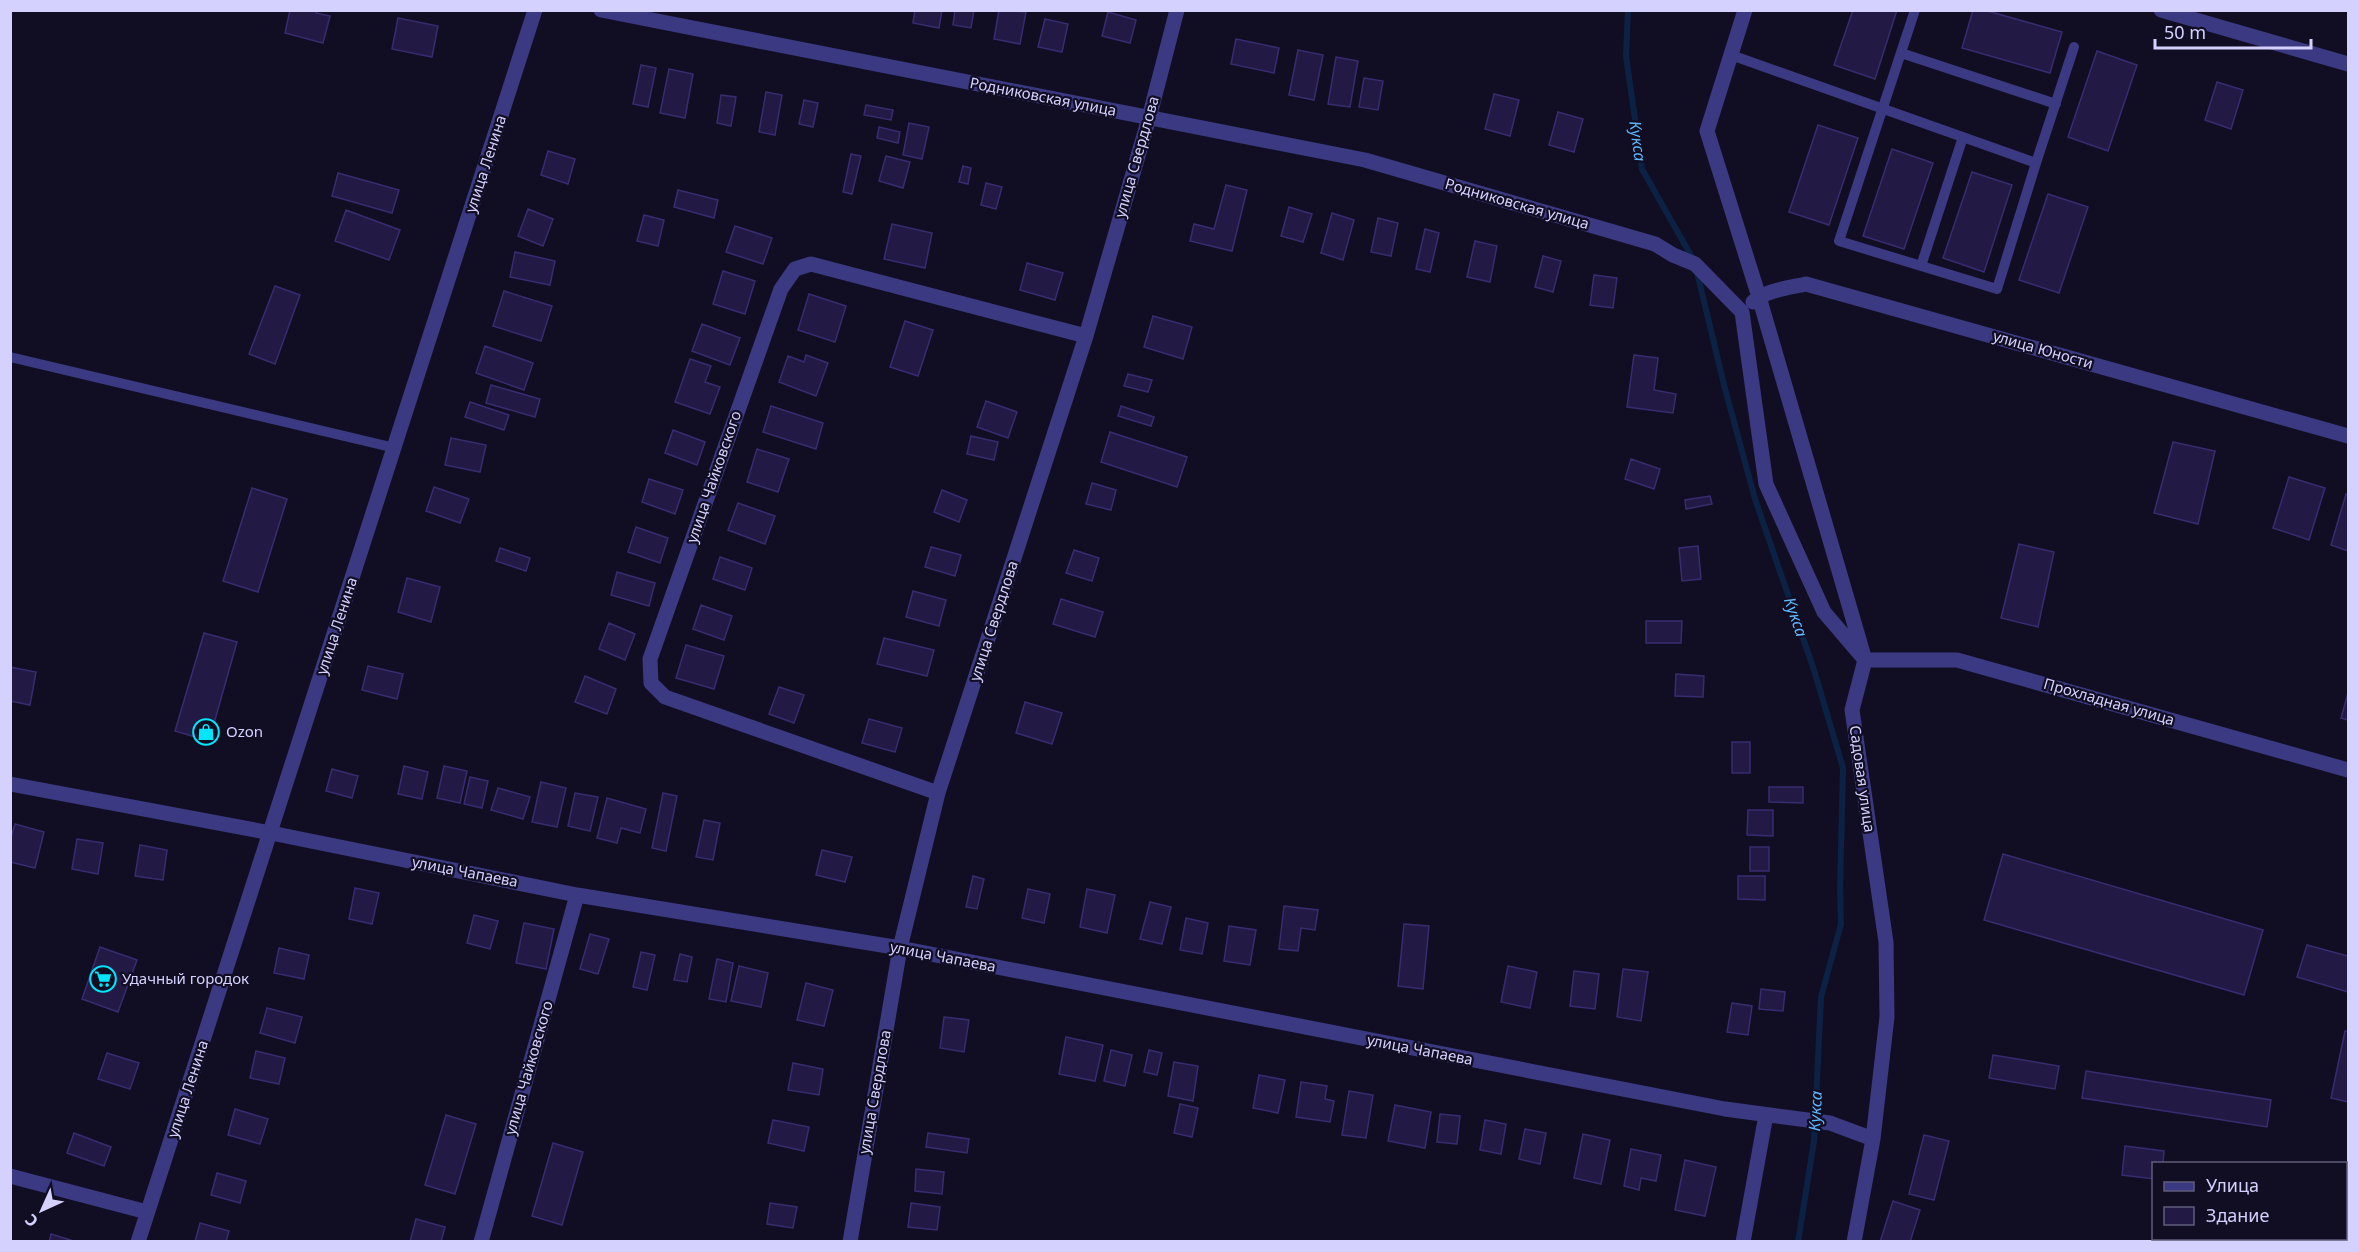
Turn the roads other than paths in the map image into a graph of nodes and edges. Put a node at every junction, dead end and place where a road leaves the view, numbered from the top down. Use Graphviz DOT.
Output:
graph roads {
  1 [pos="535,10"];
  2 [pos="601,10"];
  3 [pos="1177,10"];
  4 [pos="1745,10"];
  5 [pos="1915,10"];
  6 [pos="2161,10"];
  7 [pos="2074,47"];
  8 [pos="1901,53"];
  9 [pos="1731,55"];
  10 [pos="2349,64"];
  11 [pos="2056,104"];
  12 [pos="1882,109"];
  13 [pos="1149,117"];
  14 [pos="1963,137"];
  15 [pos="2036,163"];
  16 [pos="1921,266"];
  17 [pos="1759,297"];
  18 [pos="1742,312"];
  19 [pos="1086,336"];
  20 [pos="10,357"];
  21 [pos="2349,436"];
  22 [pos="394,448"];
  23 [pos="1865,660"];
  24 [pos="2349,770"];
  25 [pos="10,784"];
  26 [pos="938,793"];
  27 [pos="271,833"];
  28 [pos="577,895"];
  29 [pos="900,948"];
  30 [pos="1766,1115"];
  31 [pos="1874,1139"];
  32 [pos="10,1176"];
  33 [pos="147,1212"];
  34 [pos="138,1242"];
  35 [pos="480,1242"];
  36 [pos="850,1242"];
  37 [pos="1743,1242"];
  38 [pos="1854,1242"];
  1 -- 22 [label="street, улица Ленина"];
  2 -- 13 [label="street, Родниковская улица"];
  3 -- 13 [label="street, улица Свердлова"];
  4 -- 9 [label="street"];
  5 -- 8 [label="lane"];
  6 -- 10 [label="street"];
  7 -- 11 [label="lane"];
  8 -- 11 [label="lane"];
  8 -- 12 [label="lane"];
  9 -- 12 [label="lane"];
  9 -- 17 [label="street"];
  11 -- 15 [label="lane"];
  12 -- 14 [label="lane"];
  12 -- 16 [label="lane"];
  13 -- 18 [label="street, Родниковская улица"];
  13 -- 19 [label="street, улица Свердлова"];
  14 -- 15 [label="lane"];
  14 -- 16 [label="lane"];
  15 -- 16 [label="lane"];
  17 -- 18 [label="street, улица Юности"];
  17 -- 21 [label="street, улица Юности"];
  17 -- 23 [label="street"];
  18 -- 23 [label="street"];
  19 -- 26 [label="street, улица Свердлова"];
  19 -- 26 [label="street, улица Чайковского"];
  20 -- 22 [label="lane"];
  22 -- 27 [label="street, улица Ленина"];
  23 -- 24 [label="street, Прохладная улица"];
  23 -- 31 [label="street, Садовая улица"];
  25 -- 27 [label="street, улица Чапаева"];
  26 -- 29 [label="street, улица Свердлова"];
  27 -- 28 [label="street, улица Чапаева"];
  27 -- 33 [label="street, улица Ленина"];
  28 -- 29 [label="street, улица Чапаева"];
  28 -- 35 [label="street, улица Чайковского"];
  29 -- 30 [label="street, улица Чапаева"];
  29 -- 36 [label="street, улица Свердлова"];
  30 -- 31 [label="street, улица Чапаева"];
  30 -- 37 [label="street"];
  31 -- 38 [label="street, Садовая улица"];
  32 -- 33 [label="street"];
  33 -- 34 [label="street, улица Ленина"];
}
